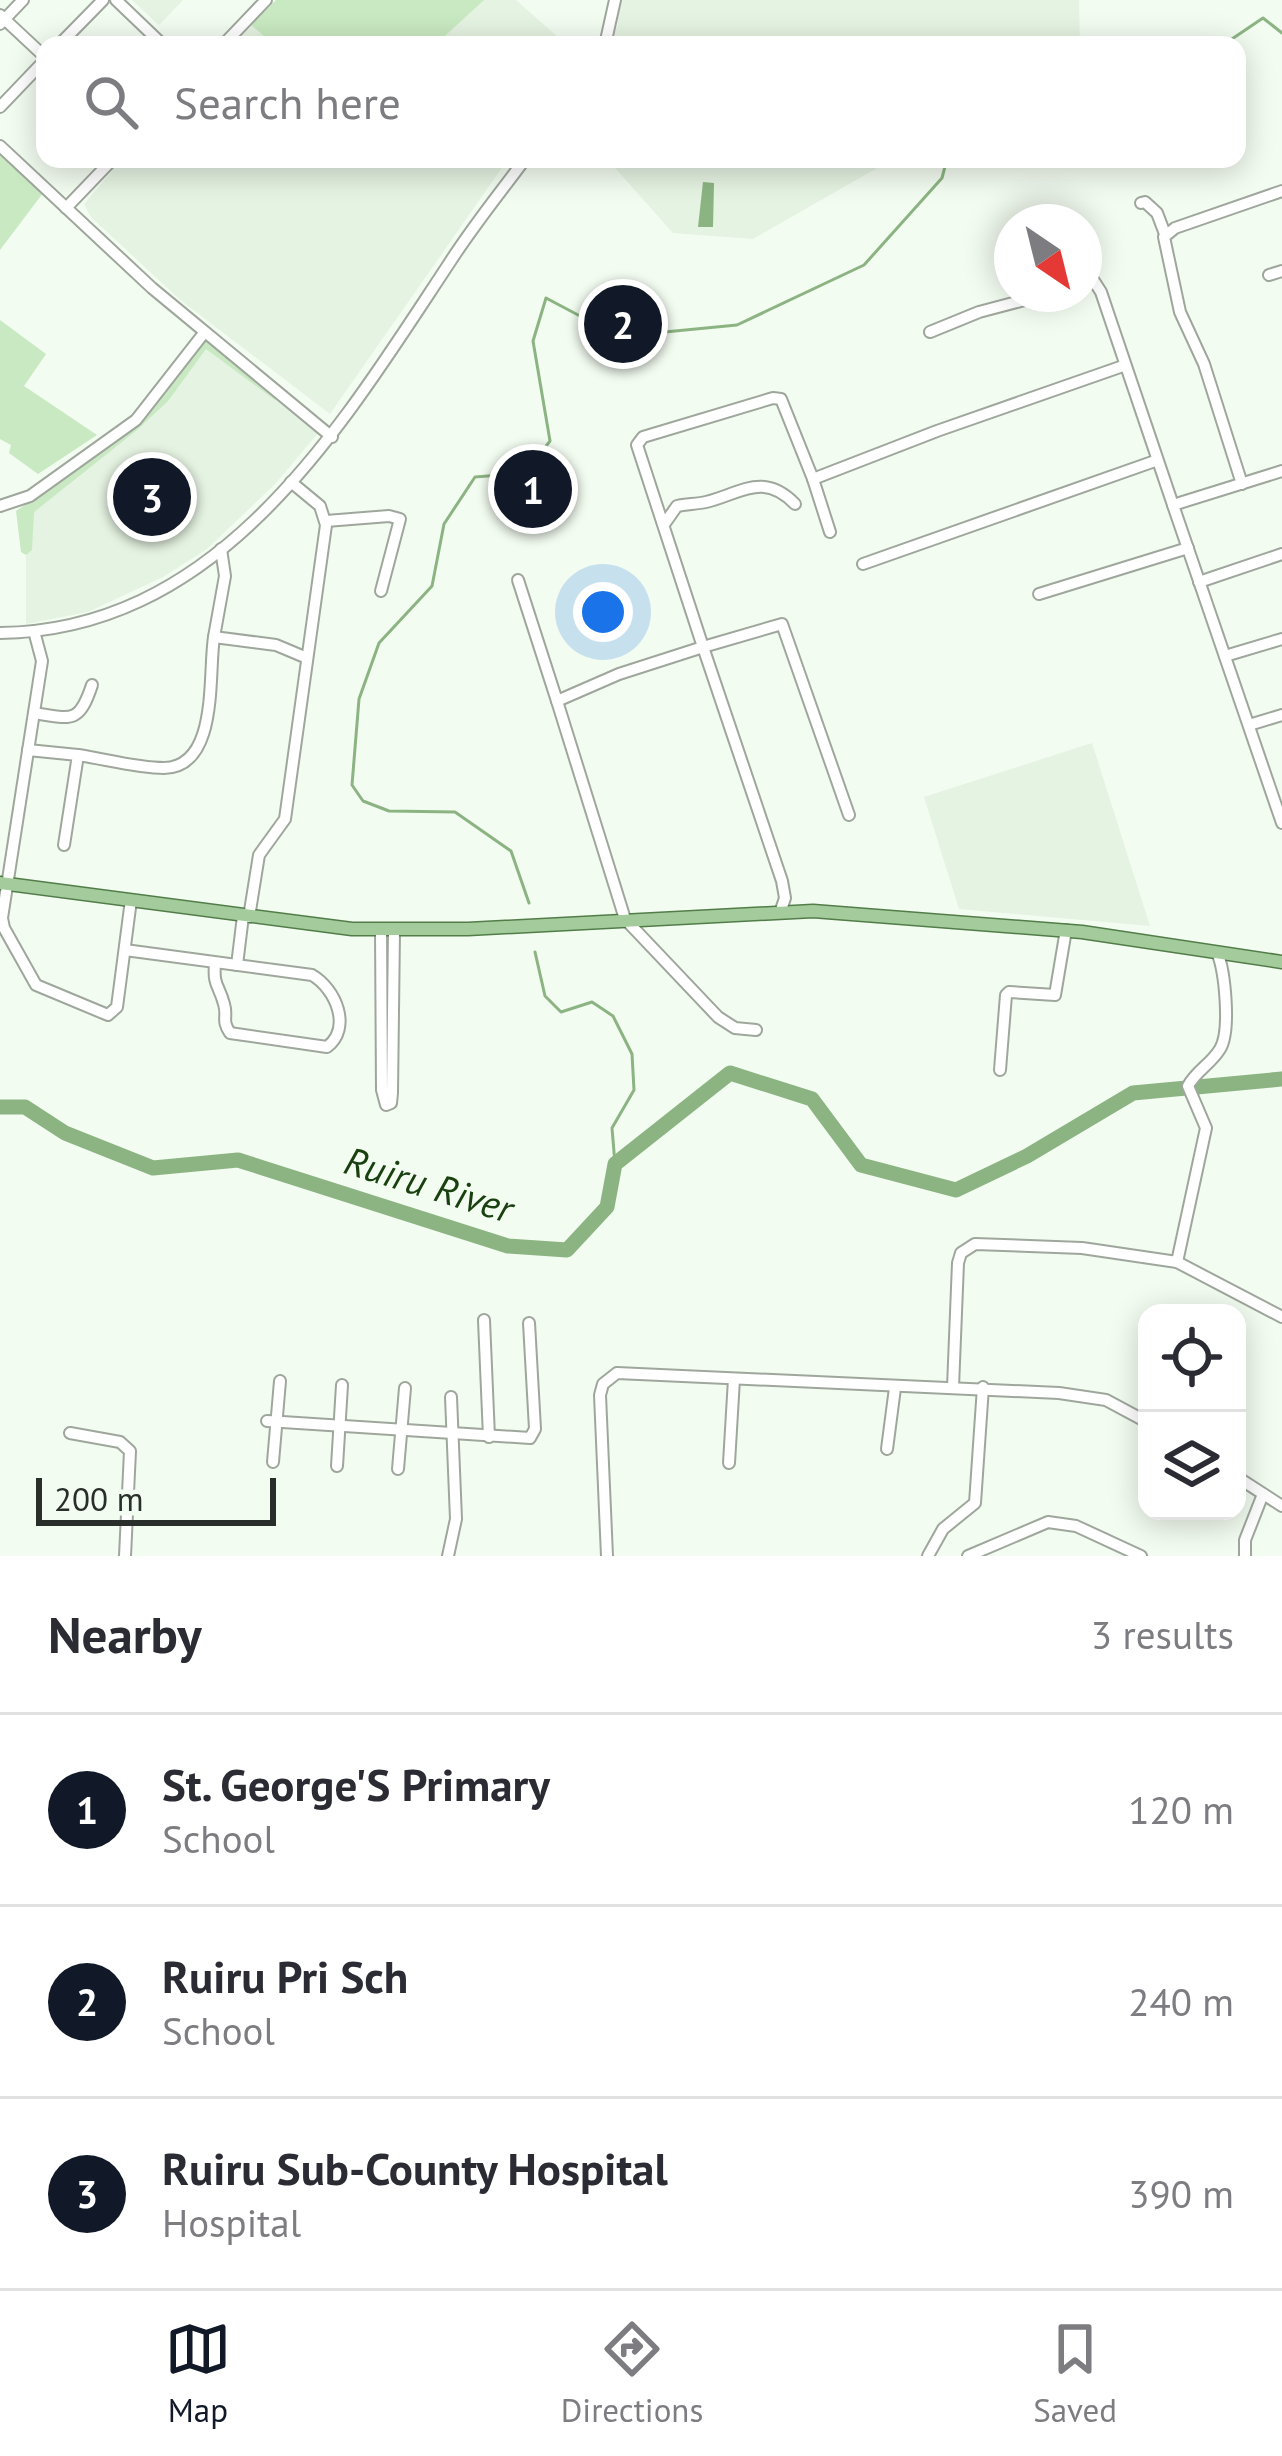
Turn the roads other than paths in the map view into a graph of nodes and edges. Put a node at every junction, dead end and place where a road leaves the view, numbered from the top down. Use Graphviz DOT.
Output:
graph roads {
  1 [pos="22,0"];
  2 [pos="103,0"];
  3 [pos="116,0"];
  4 [pos="266,0"];
  5 [pos="615,0"];
  6 [pos="2,19"];
  7 [pos="68,36"];
  8 [pos="154,36"];
  9 [pos="232,36"];
  10 [pos="607,36"];
  11 [pos="36,50"];
  12 [pos="36,68"];
  13 [pos="0,107"];
  14 [pos="0,146"];
  15 [pos="104,168"];
  16 [pos="518,168"];
  17 [pos="1282,191"];
  18 [pos="1141,203"];
  19 [pos="66,208"];
  20 [pos="1165,234"];
  21 [pos="1282,271"];
  22 [pos="1268,275"];
  23 [pos="1102,300"];
  24 [pos="994,308"];
  25 [pos="930,332"];
  26 [pos="204,333"];
  27 [pos="1123,366"];
  28 [pos="332,436"];
  29 [pos="1155,460"];
  30 [pos="1282,471"];
  31 [pos="813,479"];
  32 [pos="291,482"];
  33 [pos="1242,484"];
  34 [pos="795,504"];
  35 [pos="1173,505"];
  36 [pos="0,506"];
  37 [pos="326,521"];
  38 [pos="664,524"];
  39 [pos="830,532"];
  40 [pos="1188,548"];
  41 [pos="221,549"];
  42 [pos="1282,554"];
  43 [pos="863,563"];
  44 [pos="518,580"];
  45 [pos="1199,582"];
  46 [pos="381,591"];
  47 [pos="1040,594"];
  48 [pos="34,632"];
  49 [pos="0,633"];
  50 [pos="214,638"];
  51 [pos="1282,639"];
  52 [pos="703,647"];
  53 [pos="1225,656"];
  54 [pos="307,658"];
  55 [pos="92,685"];
  56 [pos="557,701"];
  57 [pos="34,713"];
  58 [pos="1282,715"];
  59 [pos="1249,725"];
  60 [pos="28,750"];
  61 [pos="78,754"];
  62 [pos="849,815"];
  63 [pos="1282,823"];
  64 [pos="64,845"];
  65 [pos="5,883"];
  66 [pos="131,900"];
  67 [pos="781,910"];
  68 [pos="246,916"];
  69 [pos="625,919"];
  70 [pos="1066,930"];
  71 [pos="387,931"];
  72 [pos="125,950"];
  73 [pos="1216,952"];
  74 [pos="1282,962"];
  75 [pos="215,964"];
  76 [pos="237,964"];
  77 [pos="387,975"];
  78 [pos="756,1030"];
  79 [pos="1000,1070"];
  80 [pos="1178,1262"];
  81 [pos="1282,1317"];
  82 [pos="484,1320"];
  83 [pos="529,1323"];
  84 [pos="734,1379"];
  85 [pos="280,1381"];
  86 [pos="342,1385"];
  87 [pos="953,1387"];
  88 [pos="405,1388"];
  89 [pos="895,1388"];
  90 [pos="983,1388"];
  91 [pos="451,1397"];
  92 [pos="1138,1417"];
  93 [pos="272,1422"];
  94 [pos="339,1425"];
  95 [pos="401,1429"];
  96 [pos="70,1433"];
  97 [pos="451,1433"];
  98 [pos="489,1437"];
  99 [pos="886,1449"];
  100 [pos="273,1462"];
  101 [pos="729,1463"];
  102 [pos="337,1466"];
  103 [pos="398,1469"];
  104 [pos="1246,1483"];
  105 [pos="1263,1494"];
  106 [pos="1282,1506"];
  107 [pos="125,1556"];
  108 [pos="448,1556"];
  109 [pos="608,1556"];
  110 [pos="928,1556"];
  111 [pos="968,1556"];
  112 [pos="1141,1556"];
  113 [pos="1245,1556"];
  1 -- 6 [label="street"];
  2 -- 7 [label="street"];
  3 -- 8 [label="street"];
  4 -- 9 [label="street"];
  5 -- 10 [label="street"];
  6 -- 11 [label="street"];
  12 -- 13 [label="street"];
  14 -- 19 [label="street"];
  15 -- 19 [label="street"];
  16 -- 28 [label="street"];
  17 -- 20 [label="street"];
  18 -- 20 [label="street"];
  19 -- 26 [label="street"];
  20 -- 33 [label="street"];
  21 -- 22 [label="street"];
  23 -- 27 [label="street"];
  24 -- 25 [label="street"];
  26 -- 28 [label="street"];
  26 -- 36 [label="street"];
  27 -- 29 [label="street"];
  27 -- 31 [label="street"];
  28 -- 32 [label="street"];
  29 -- 35 [label="street"];
  29 -- 43 [label="street"];
  30 -- 33 [label="street"];
  31 -- 38 [label="street"];
  31 -- 39 [label="street"];
  32 -- 37 [label="street"];
  32 -- 41 [label="street"];
  33 -- 35 [label="street"];
  34 -- 38 [label="street"];
  35 -- 40 [label="street"];
  37 -- 46 [label="street"];
  37 -- 54 [label="street"];
  38 -- 52 [label="street"];
  40 -- 45 [label="street"];
  40 -- 47 [label="street"];
  41 -- 48 [label="street"];
  41 -- 50 [label="street"];
  42 -- 45 [label="street"];
  44 -- 56 [label="street"];
  45 -- 53 [label="street"];
  48 -- 49 [label="street"];
  48 -- 57 [label="street"];
  50 -- 54 [label="street"];
  50 -- 61 [label="street"];
  51 -- 53 [label="street"];
  52 -- 56 [label="street"];
  52 -- 62 [label="street"];
  52 -- 67 [label="street"];
  53 -- 59 [label="street"];
  54 -- 68 [label="street"];
  55 -- 57 [label="street"];
  56 -- 69 [label="street"];
  57 -- 60 [label="street"];
  58 -- 59 [label="street"];
  59 -- 63 [label="street"];
  60 -- 61 [label="street"];
  60 -- 65 [label="street"];
  61 -- 64 [label="street"];
  65 -- 66 [label="main road"];
  65 -- 72 [label="street"];
  66 -- 68 [label="main road"];
  66 -- 72 [label="street"];
  67 -- 69 [label="main road"];
  67 -- 70 [label="main road"];
  68 -- 71 [label="main road"];
  68 -- 76 [label="street"];
  69 -- 71 [label="main road"];
  69 -- 78 [label="street"];
  70 -- 73 [label="main road"];
  70 -- 79 [label="street"];
  71 -- 77 [label="street"];
  72 -- 75 [label="street"];
  73 -- 74 [label="main road"];
  73 -- 80 [label="street"];
  75 -- 76 [label="street"];
  75 -- 76 [label="street"];
  77 -- 77 [label="street"];
  80 -- 81 [label="street"];
  80 -- 87 [label="street"];
  82 -- 98 [label="street"];
  83 -- 98 [label="street"];
  84 -- 89 [label="street"];
  84 -- 101 [label="street"];
  84 -- 109 [label="street"];
  85 -- 93 [label="street"];
  86 -- 94 [label="street"];
  87 -- 89 [label="street"];
  87 -- 90 [label="street"];
  88 -- 95 [label="street"];
  89 -- 99 [label="street"];
  90 -- 92 [label="street"];
  90 -- 110 [label="street"];
  91 -- 97 [label="street"];
  93 -- 94 [label="street"];
  93 -- 100 [label="street"];
  94 -- 95 [label="street"];
  94 -- 102 [label="street"];
  95 -- 97 [label="street"];
  95 -- 103 [label="street"];
  96 -- 107 [label="street"];
  97 -- 98 [label="street"];
  97 -- 108 [label="street"];
  104 -- 105 [label="street"];
  105 -- 106 [label="street"];
  105 -- 113 [label="street"];
  111 -- 112 [label="street"];
}
